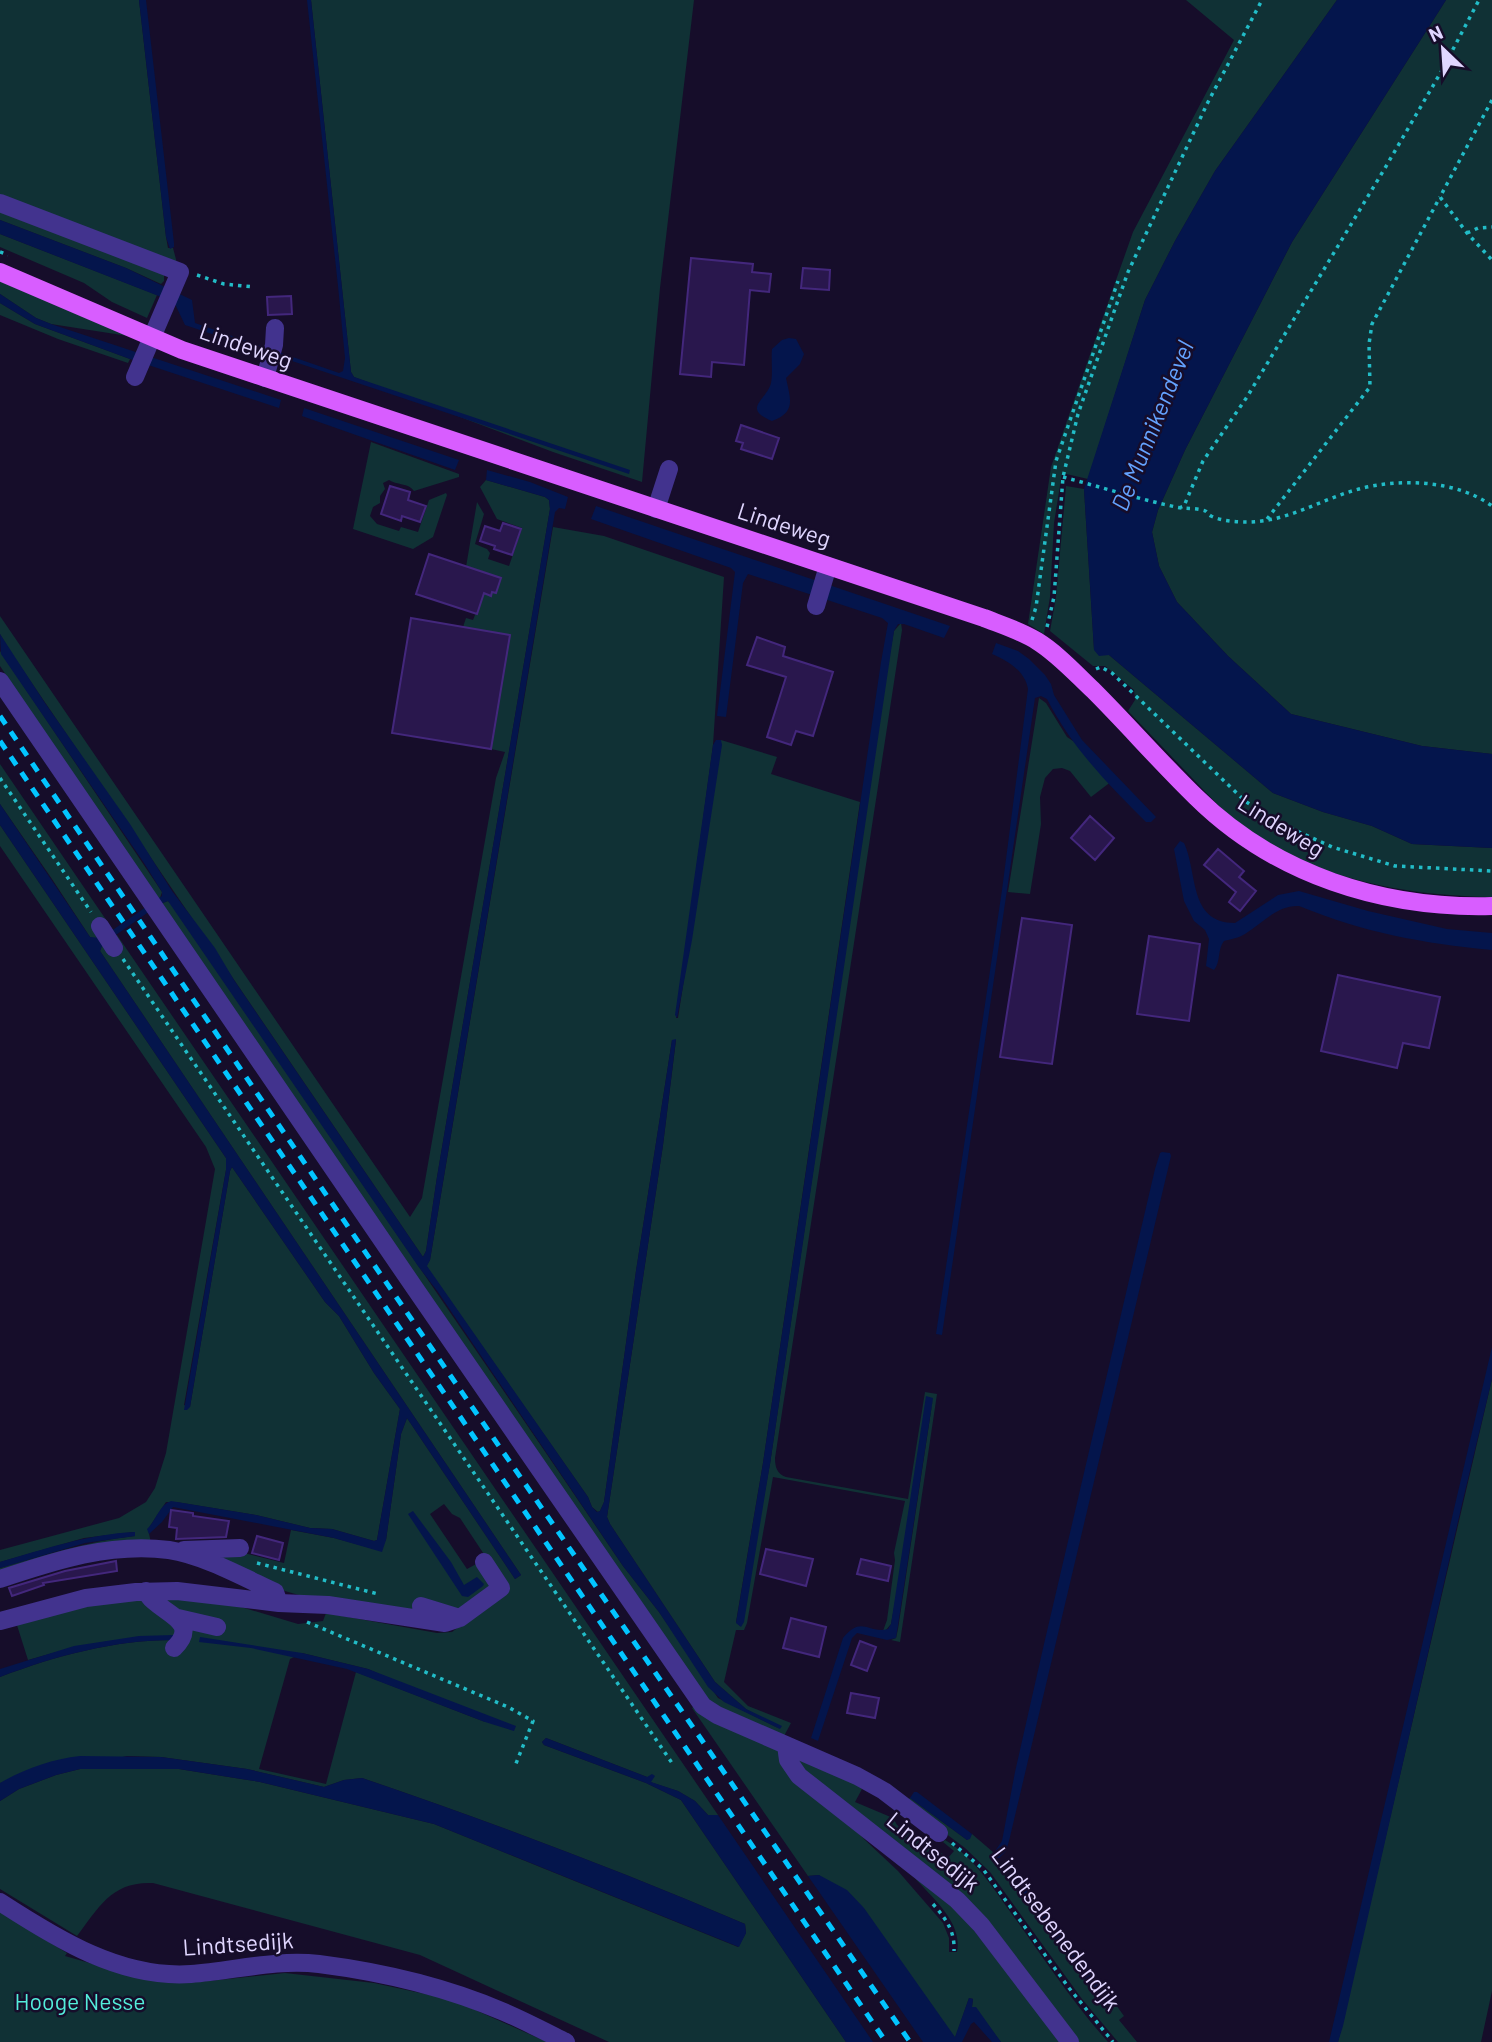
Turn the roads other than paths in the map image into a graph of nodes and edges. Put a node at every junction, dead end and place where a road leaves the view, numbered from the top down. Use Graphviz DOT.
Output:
graph roads {
  1 [pos="0,203"];
  2 [pos="0,272"];
  3 [pos="274,337"];
  4 [pos="143,359"];
  5 [pos="267,372"];
  6 [pos="669,469"];
  7 [pos="656,509"];
  8 [pos="826,574"];
  9 [pos="817,603"];
  10 [pos="0,681"];
  11 [pos="1492,906"];
  12 [pos="100,926"];
  13 [pos="114,948"];
  14 [pos="151,1549"];
  15 [pos="171,1550"];
  16 [pos="231,1550"];
  17 [pos="121,1561"];
  18 [pos="484,1562"];
  19 [pos="0,1579"];
  20 [pos="146,1591"];
  21 [pos="279,1603"];
  22 [pos="421,1606"];
  23 [pos="177,1618"];
  24 [pos="460,1618"];
  25 [pos="0,1621"];
  26 [pos="217,1627"];
  27 [pos="174,1648"];
  28 [pos="786,1745"];
  29 [pos="939,1833"];
  30 [pos="0,1902"];
  31 [pos="566,2042"];
  32 [pos="1070,2042"];
  1 -- 4 [label="street"];
  2 -- 4 [label="main road, Lindeweg"];
  3 -- 5 [label="street"];
  4 -- 5 [label="main road, Lindeweg"];
  5 -- 7 [label="main road, Lindeweg"];
  6 -- 7 [label="street"];
  7 -- 8 [label="main road, Lindeweg"];
  8 -- 9 [label="street"];
  8 -- 11 [label="main road, Lindeweg"];
  10 -- 28 [label="street"];
  12 -- 13 [label="street"];
  14 -- 15 [label="street"];
  14 -- 17 [label="street"];
  14 -- 19 [label="street"];
  15 -- 16 [label="street"];
  15 -- 21 [label="street"];
  18 -- 24 [label="street"];
  20 -- 21 [label="street"];
  20 -- 23 [label="street"];
  20 -- 25 [label="street"];
  21 -- 24 [label="street"];
  22 -- 24 [label="street"];
  23 -- 26 [label="street"];
  23 -- 27 [label="street"];
  28 -- 29 [label="street"];
  28 -- 32 [label="street, Lindtsedijk"];
  30 -- 31 [label="street, Lindtsedijk"];
}
